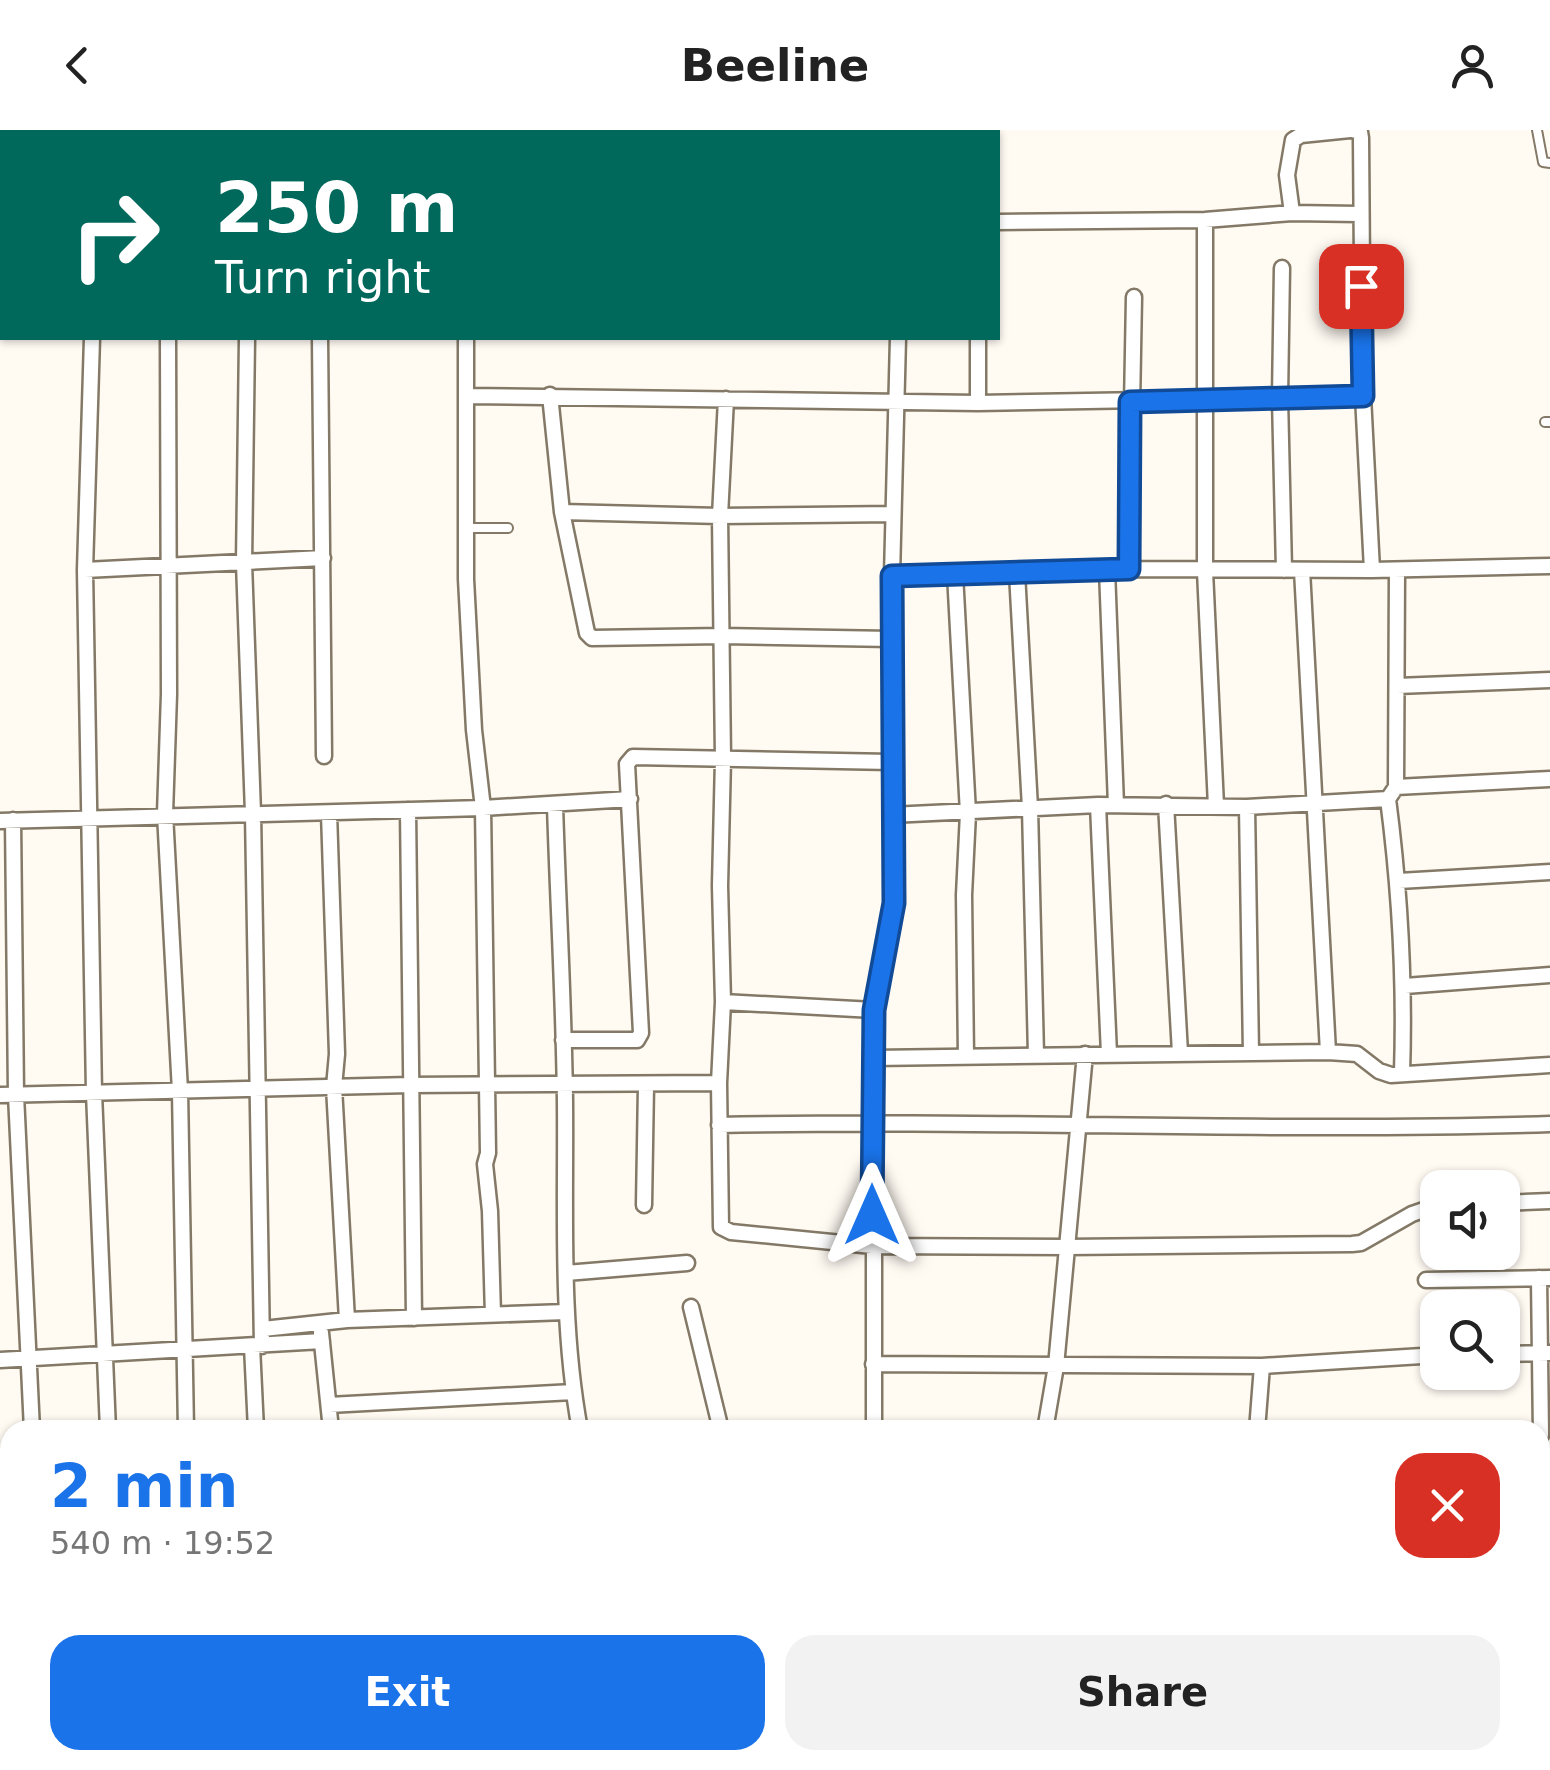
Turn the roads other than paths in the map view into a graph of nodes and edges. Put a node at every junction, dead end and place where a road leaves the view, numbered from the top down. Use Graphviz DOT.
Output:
graph roads {
  1 [pos="1350,130"];
  2 [pos="1538,130"];
  3 [pos="1550,163"];
  4 [pos="1292,213"];
  5 [pos="1359,214"];
  6 [pos="1206,220"];
  7 [pos="1000,222"];
  8 [pos="1282,268"];
  9 [pos="1134,297"];
  10 [pos="92,340"];
  11 [pos="168,340"];
  12 [pos="247,340"];
  13 [pos="320,340"];
  14 [pos="466,340"];
  15 [pos="898,340"];
  16 [pos="978,340"];
  17 [pos="550,395"];
  18 [pos="467,396"];
  19 [pos="1363,396"];
  20 [pos="1280,398"];
  21 [pos="726,399"];
  22 [pos="1206,399"];
  23 [pos="894,402"];
  24 [pos="1130,402"];
  25 [pos="978,403"];
  26 [pos="562,512"];
  27 [pos="893,514"];
  28 [pos="720,516"];
  29 [pos="466,528"];
  30 [pos="508,528"];
  31 [pos="323,558"];
  32 [pos="244,563"];
  33 [pos="168,566"];
  34 [pos="1550,566"];
  35 [pos="1129,569"];
  36 [pos="86,570"];
  37 [pos="1107,570"];
  38 [pos="1284,570"];
  39 [pos="1302,570"];
  40 [pos="1372,570"];
  41 [pos="1397,570"];
  42 [pos="1205,571"];
  43 [pos="1017,573"];
  44 [pos="955,574"];
  45 [pos="892,576"];
  46 [pos="722,636"];
  47 [pos="892,639"];
  48 [pos="1550,680"];
  49 [pos="1398,686"];
  50 [pos="324,756"];
  51 [pos="724,759"];
  52 [pos="891,762"];
  53 [pos="1550,778"];
  54 [pos="1392,793"];
  55 [pos="630,799"];
  56 [pos="1166,804"];
  57 [pos="1098,805"];
  58 [pos="1116,805"];
  59 [pos="1316,805"];
  60 [pos="555,806"];
  61 [pos="1216,806"];
  62 [pos="1246,807"];
  63 [pos="483,808"];
  64 [pos="1030,808"];
  65 [pos="408,810"];
  66 [pos="254,813"];
  67 [pos="329,813"];
  68 [pos="968,813"];
  69 [pos="165,814"];
  70 [pos="891,815"];
  71 [pos="90,819"];
  72 [pos="6,821"];
  73 [pos="1550,872"];
  74 [pos="1398,881"];
  75 [pos="1550,975"];
  76 [pos="1405,986"];
  77 [pos="723,1002"];
  78 [pos="874,1010"];
  79 [pos="563,1040"];
  80 [pos="1328,1052"];
  81 [pos="1251,1053"];
  82 [pos="1085,1054"];
  83 [pos="1109,1054"];
  84 [pos="1180,1054"];
  85 [pos="1036,1056"];
  86 [pos="966,1057"];
  87 [pos="873,1058"];
  88 [pos="1550,1065"];
  89 [pos="1402,1073"];
  90 [pos="719,1083"];
  91 [pos="410,1085"];
  92 [pos="565,1085"];
  93 [pos="646,1085"];
  94 [pos="334,1086"];
  95 [pos="489,1086"];
  96 [pos="259,1088"];
  97 [pos="180,1091"];
  98 [pos="94,1093"];
  99 [pos="0,1096"];
  100 [pos="16,1096"];
  101 [pos="872,1122"];
  102 [pos="1076,1124"];
  103 [pos="1550,1124"];
  104 [pos="719,1125"];
  105 [pos="1550,1201"];
  106 [pos="1520,1202"];
  107 [pos="644,1205"];
  108 [pos="1420,1211"];
  109 [pos="872,1246"];
  110 [pos="1068,1248"];
  111 [pos="687,1264"];
  112 [pos="566,1273"];
  113 [pos="1544,1278"];
  114 [pos="1426,1280"];
  115 [pos="691,1308"];
  116 [pos="566,1312"];
  117 [pos="493,1314"];
  118 [pos="414,1318"];
  119 [pos="347,1320"];
  120 [pos="320,1323"];
  121 [pos="263,1329"];
  122 [pos="322,1342"];
  123 [pos="257,1346"];
  124 [pos="183,1351"];
  125 [pos="105,1353"];
  126 [pos="1545,1353"];
  127 [pos="1520,1354"];
  128 [pos="1420,1356"];
  129 [pos="28,1358"];
  130 [pos="0,1360"];
  131 [pos="872,1364"];
  132 [pos="1056,1366"];
  133 [pos="1262,1366"];
  134 [pos="572,1392"];
  135 [pos="329,1405"];
  136 [pos="31,1420"];
  137 [pos="108,1420"];
  138 [pos="186,1420"];
  139 [pos="256,1420"];
  140 [pos="330,1420"];
  141 [pos="578,1420"];
  142 [pos="719,1420"];
  143 [pos="874,1420"];
  144 [pos="1047,1420"];
  145 [pos="1258,1420"];
  146 [pos="1541,1420"];
  1 -- 4 [label="street"];
  1 -- 5 [label="street"];
  2 -- 3 [label="lane"];
  4 -- 5 [label="street"];
  4 -- 6 [label="street"];
  5 -- 19 [label="street"];
  6 -- 7 [label="street"];
  6 -- 22 [label="street"];
  8 -- 20 [label="street"];
  9 -- 24 [label="street"];
  10 -- 36 [label="street"];
  11 -- 33 [label="street"];
  12 -- 32 [label="street"];
  13 -- 31 [label="street"];
  14 -- 18 [label="street"];
  15 -- 23 [label="street"];
  16 -- 25 [label="street"];
  17 -- 18 [label="street"];
  17 -- 21 [label="street"];
  17 -- 26 [label="street"];
  18 -- 29 [label="street"];
  19 -- 20 [label="street"];
  19 -- 40 [label="street"];
  20 -- 22 [label="street"];
  20 -- 38 [label="street"];
  21 -- 23 [label="street"];
  21 -- 28 [label="street"];
  22 -- 24 [label="street"];
  22 -- 42 [label="street"];
  23 -- 25 [label="street"];
  23 -- 27 [label="street"];
  24 -- 25 [label="street"];
  24 -- 35 [label="street"];
  26 -- 28 [label="street"];
  26 -- 46 [label="street"];
  27 -- 28 [label="street"];
  27 -- 45 [label="street"];
  28 -- 46 [label="street"];
  29 -- 30 [label="lane"];
  29 -- 63 [label="street"];
  31 -- 32 [label="street"];
  31 -- 50 [label="street"];
  32 -- 33 [label="street"];
  32 -- 66 [label="street"];
  33 -- 36 [label="street"];
  33 -- 69 [label="street"];
  34 -- 41 [label="street"];
  35 -- 37 [label="street"];
  35 -- 42 [label="street"];
  36 -- 71 [label="street"];
  37 -- 43 [label="street"];
  37 -- 58 [label="street"];
  38 -- 39 [label="street"];
  38 -- 42 [label="street"];
  39 -- 40 [label="street"];
  39 -- 59 [label="street"];
  40 -- 41 [label="street"];
  41 -- 49 [label="street"];
  42 -- 61 [label="street"];
  43 -- 44 [label="street"];
  43 -- 64 [label="street"];
  44 -- 45 [label="street"];
  44 -- 68 [label="street"];
  45 -- 47 [label="street"];
  46 -- 47 [label="street"];
  46 -- 51 [label="street"];
  47 -- 52 [label="street"];
  48 -- 49 [label="street"];
  49 -- 54 [label="street"];
  51 -- 52 [label="street"];
  51 -- 55 [label="street"];
  51 -- 77 [label="street"];
  52 -- 70 [label="street"];
  53 -- 54 [label="street"];
  54 -- 59 [label="street"];
  54 -- 74 [label="street"];
  55 -- 60 [label="street"];
  55 -- 79 [label="street"];
  56 -- 58 [label="street"];
  56 -- 61 [label="street"];
  56 -- 84 [label="street"];
  57 -- 58 [label="street"];
  57 -- 64 [label="street"];
  57 -- 83 [label="street"];
  59 -- 62 [label="street"];
  59 -- 80 [label="street"];
  60 -- 63 [label="street"];
  60 -- 79 [label="street"];
  61 -- 62 [label="street"];
  62 -- 81 [label="street"];
  63 -- 65 [label="street"];
  63 -- 95 [label="street"];
  64 -- 68 [label="street"];
  64 -- 85 [label="street"];
  65 -- 67 [label="street"];
  65 -- 91 [label="street"];
  66 -- 67 [label="street"];
  66 -- 69 [label="street"];
  66 -- 96 [label="street"];
  67 -- 94 [label="street"];
  68 -- 70 [label="street"];
  68 -- 86 [label="street"];
  69 -- 71 [label="street"];
  69 -- 97 [label="street"];
  70 -- 78 [label="street"];
  71 -- 72 [label="street"];
  71 -- 98 [label="street"];
  72 -- 100 [label="street"];
  73 -- 74 [label="street"];
  74 -- 76 [label="street"];
  75 -- 76 [label="street"];
  76 -- 89 [label="street"];
  77 -- 78 [label="street"];
  77 -- 90 [label="street"];
  78 -- 87 [label="street"];
  79 -- 92 [label="street"];
  80 -- 81 [label="street"];
  80 -- 89 [label="street"];
  81 -- 84 [label="street"];
  82 -- 83 [label="street"];
  82 -- 85 [label="street"];
  82 -- 102 [label="street"];
  83 -- 84 [label="street"];
  85 -- 86 [label="street"];
  86 -- 87 [label="street"];
  87 -- 101 [label="street"];
  88 -- 89 [label="street"];
  90 -- 93 [label="street"];
  90 -- 104 [label="street"];
  91 -- 94 [label="street"];
  91 -- 95 [label="street"];
  91 -- 118 [label="street"];
  92 -- 93 [label="street"];
  92 -- 95 [label="street"];
  92 -- 112 [label="street"];
  93 -- 107 [label="street"];
  94 -- 96 [label="street"];
  94 -- 119 [label="street"];
  95 -- 117 [label="street"];
  96 -- 97 [label="street"];
  96 -- 121 [label="street"];
  97 -- 98 [label="street"];
  97 -- 124 [label="street"];
  98 -- 100 [label="street"];
  98 -- 125 [label="street"];
  99 -- 100 [label="street"];
  100 -- 129 [label="street"];
  101 -- 102 [label="street"];
  101 -- 104 [label="street"];
  101 -- 109 [label="street"];
  102 -- 103 [label="street"];
  102 -- 110 [label="street"];
  104 -- 109 [label="street"];
  105 -- 106 [label="street"];
  108 -- 110 [label="street"];
  109 -- 110 [label="street"];
  109 -- 131 [label="street"];
  110 -- 132 [label="street"];
  111 -- 112 [label="street"];
  112 -- 116 [label="street"];
  113 -- 114 [label="street"];
  113 -- 126 [label="street"];
  115 -- 142 [label="street"];
  116 -- 117 [label="street"];
  116 -- 134 [label="street"];
  117 -- 118 [label="street"];
  118 -- 119 [label="street"];
  119 -- 120 [label="street"];
  120 -- 121 [label="street"];
  120 -- 122 [label="street"];
  121 -- 123 [label="street"];
  122 -- 123 [label="street"];
  122 -- 135 [label="street"];
  123 -- 124 [label="street"];
  123 -- 139 [label="street"];
  124 -- 125 [label="street"];
  124 -- 138 [label="street"];
  125 -- 129 [label="street"];
  125 -- 137 [label="street"];
  126 -- 127 [label="street"];
  126 -- 146 [label="street"];
  128 -- 133 [label="street"];
  129 -- 130 [label="street"];
  129 -- 136 [label="street"];
  131 -- 132 [label="street"];
  131 -- 143 [label="street"];
  132 -- 133 [label="street"];
  132 -- 144 [label="street"];
  133 -- 145 [label="street"];
  134 -- 135 [label="street"];
  134 -- 141 [label="street"];
  135 -- 140 [label="street"];
}
